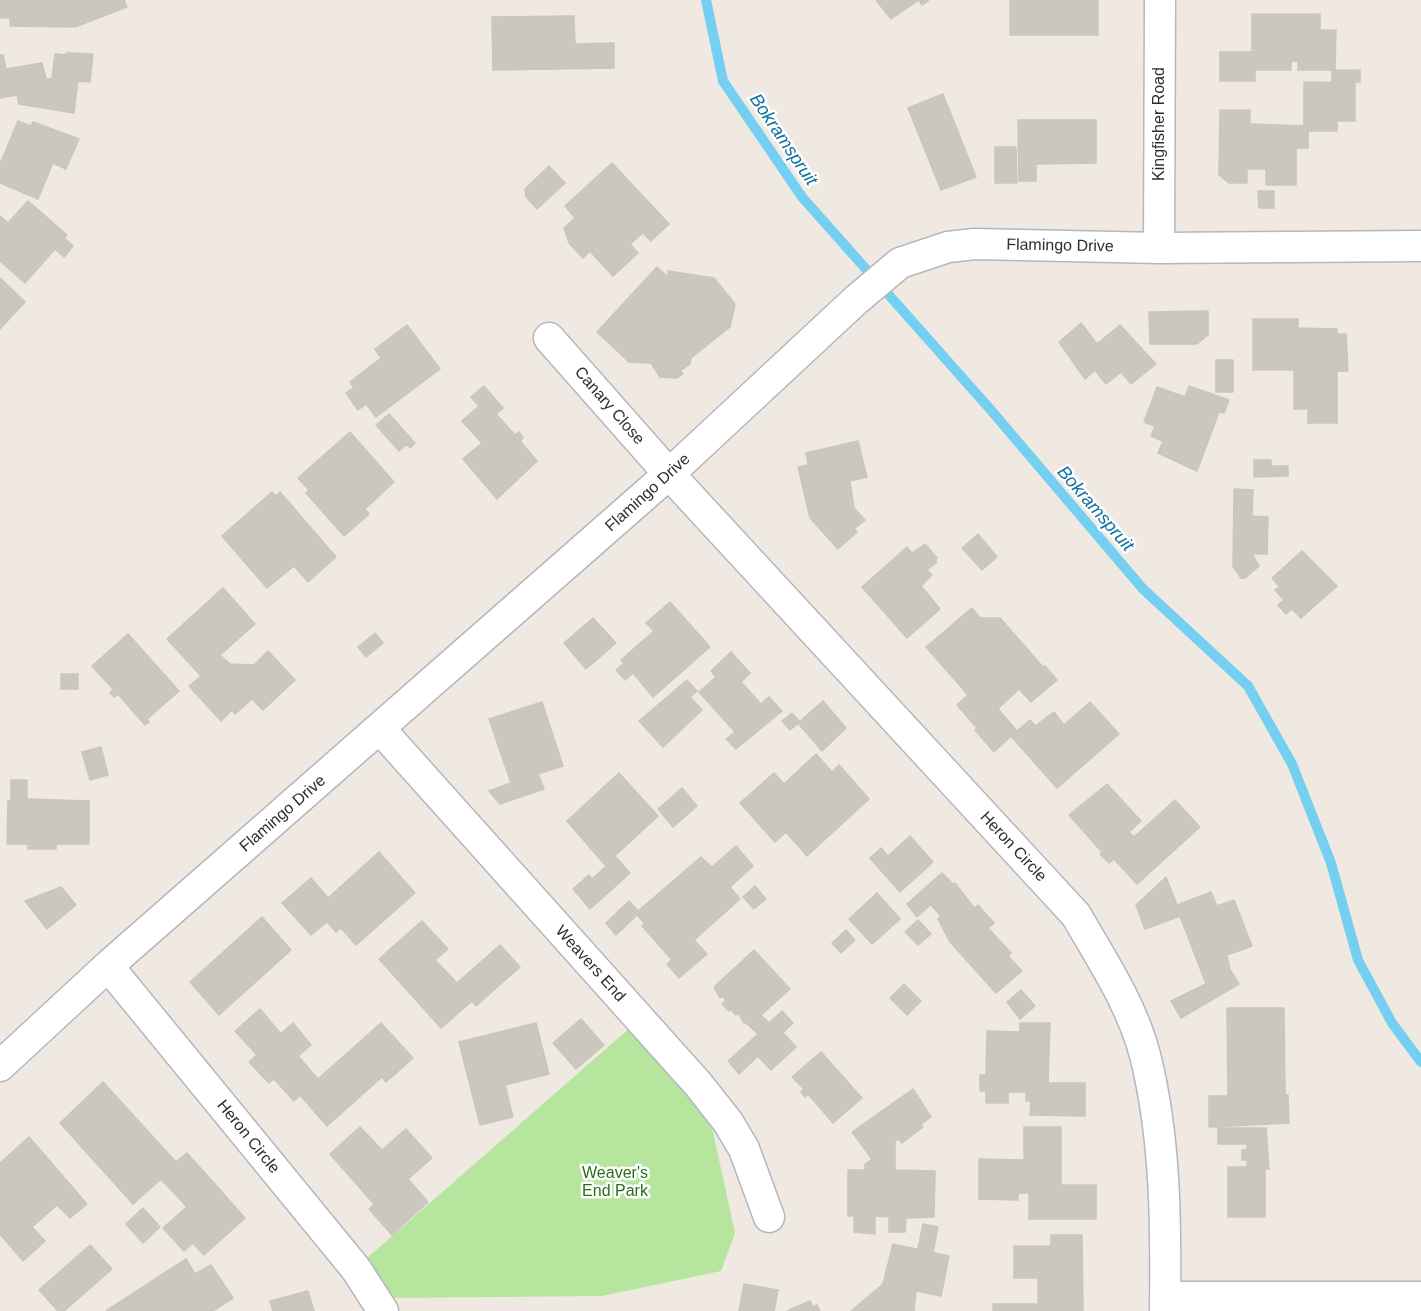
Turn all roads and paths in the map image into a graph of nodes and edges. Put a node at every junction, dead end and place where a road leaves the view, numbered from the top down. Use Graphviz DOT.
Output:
graph roads {
  1 [pos="1160,0"];
  2 [pos="1421,246"];
  3 [pos="1159,248"];
  4 [pos="549,338"];
  5 [pos="669,474"];
  6 [pos="381,730"];
  7 [pos="108,966"];
  8 [pos="0,1066"];
  9 [pos="770,1217"];
  10 [pos="1421,1297"];
  11 [pos="1165,1304"];
  12 [pos="383,1311"];
  1 -- 3 [label="street, Kingfisher Road"];
  2 -- 3 [label="street, Flamingo Drive"];
  3 -- 5 [label="street, Flamingo Drive"];
  4 -- 5 [label="street, Canary Close"];
  5 -- 6 [label="street, Flamingo Drive"];
  5 -- 11 [label="street, Heron Circle"];
  6 -- 7 [label="street, Flamingo Drive"];
  6 -- 9 [label="street, Weavers End"];
  7 -- 8 [label="street, Flamingo Drive"];
  7 -- 12 [label="street, Heron Circle"];
  10 -- 11 [label="street"];
}
